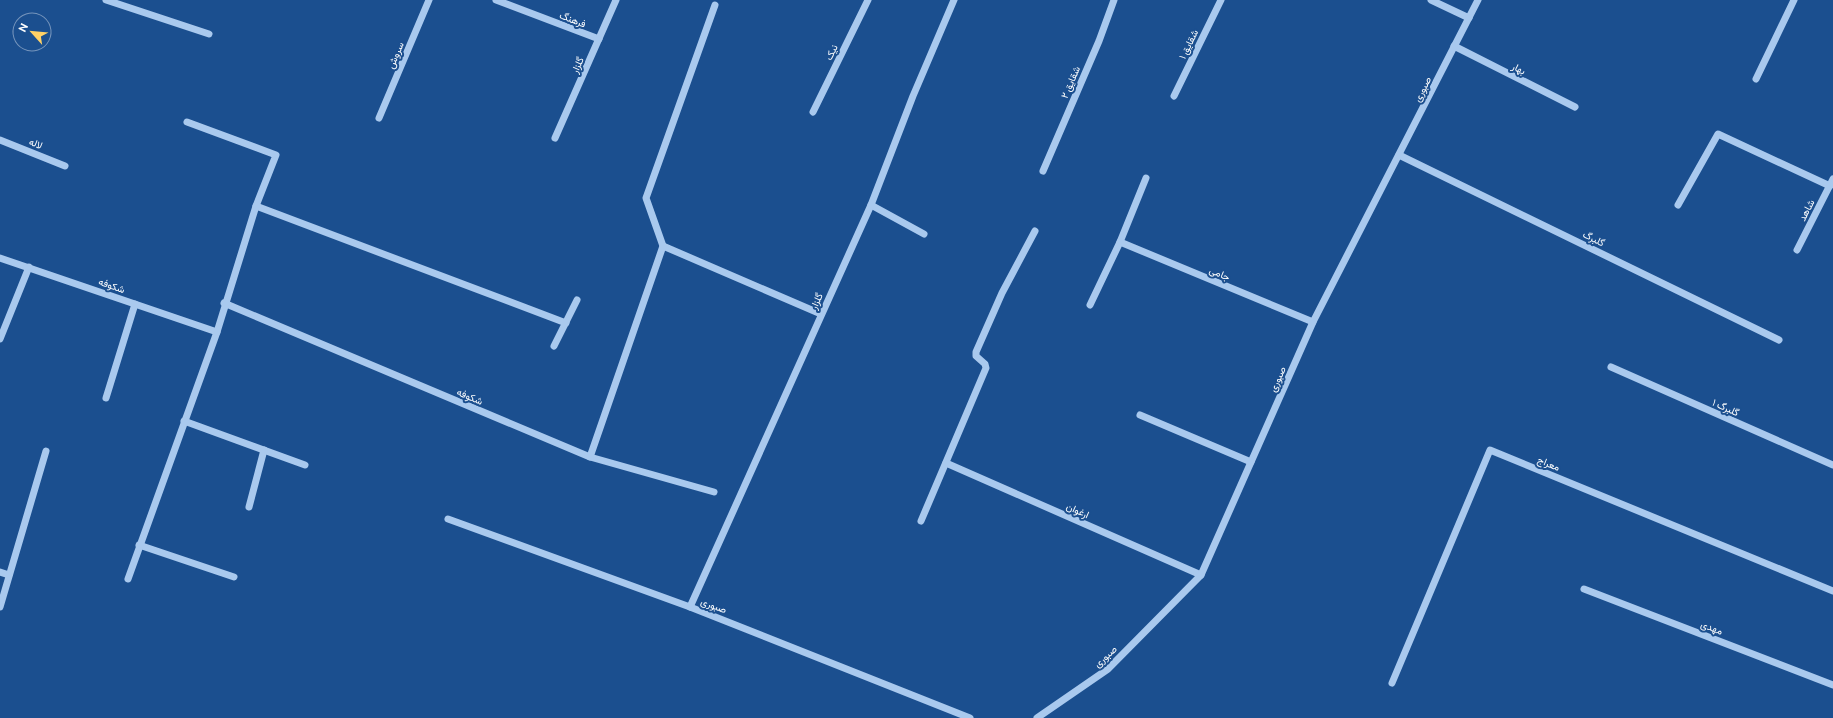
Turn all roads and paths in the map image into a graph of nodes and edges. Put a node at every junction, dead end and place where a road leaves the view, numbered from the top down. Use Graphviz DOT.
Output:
graph roads {
  1 [pos="106,0"];
  2 [pos="429,0"];
  3 [pos="496,0"];
  4 [pos="616,0"];
  5 [pos="868,0"];
  6 [pos="954,0"];
  7 [pos="1114,0"];
  8 [pos="1221,0"];
  9 [pos="1431,0"];
  10 [pos="1478,0"];
  11 [pos="1794,0"];
  12 [pos="715,5"];
  13 [pos="1469,18"];
  14 [pos="209,34"];
  15 [pos="599,39"];
  16 [pos="1454,46"];
  17 [pos="1756,80"];
  18 [pos="1174,96"];
  19 [pos="1575,107"];
  20 [pos="813,112"];
  21 [pos="380,118"];
  22 [pos="187,122"];
  23 [pos="555,138"];
  24 [pos="0,140"];
  25 [pos="1399,155"];
  26 [pos="65,166"];
  27 [pos="1043,171"];
  28 [pos="1146,178"];
  29 [pos="1831,183"];
  30 [pos="872,205"];
  31 [pos="1678,205"];
  32 [pos="256,206"];
  33 [pos="1035,231"];
  34 [pos="924,234"];
  35 [pos="1120,242"];
  36 [pos="663,246"];
  37 [pos="1797,250"];
  38 [pos="0,258"];
  39 [pos="29,267"];
  40 [pos="577,300"];
  41 [pos="224,303"];
  42 [pos="135,304"];
  43 [pos="1090,305"];
  44 [pos="821,314"];
  45 [pos="1313,322"];
  46 [pos="566,323"];
  47 [pos="217,332"];
  48 [pos="0,339"];
  49 [pos="1779,340"];
  50 [pos="554,346"];
  51 [pos="1611,367"];
  52 [pos="106,398"];
  53 [pos="1140,415"];
  54 [pos="184,420"];
  55 [pos="264,450"];
  56 [pos="46,452"];
  57 [pos="590,457"];
  58 [pos="1251,462"];
  59 [pos="946,463"];
  60 [pos="305,465"];
  61 [pos="1833,465"];
  62 [pos="714,492"];
  63 [pos="249,507"];
  64 [pos="448,518"];
  65 [pos="921,521"];
  66 [pos="139,545"];
  67 [pos="0,572"];
  68 [pos="9,575"];
  69 [pos="1201,576"];
  70 [pos="234,577"];
  71 [pos="128,578"];
  72 [pos="1584,589"];
  73 [pos="1833,591"];
  74 [pos="0,607"];
  75 [pos="690,607"];
  76 [pos="1392,683"];
  77 [pos="1833,684"];
  78 [pos="970,718"];
  79 [pos="1037,718"];
  1 -- 14 [label="street"];
  2 -- 21 [label="street, سروش"];
  3 -- 15 [label="street, فرهنگ"];
  4 -- 15 [label="street, گلزار"];
  5 -- 20 [label="street, نیک"];
  6 -- 30 [label="street, گلزار"];
  7 -- 27 [label="street, شقایق ۲"];
  8 -- 18 [label="street, شقایق ۱"];
  9 -- 13 [label="street"];
  10 -- 13 [label="street, صبوری"];
  11 -- 17 [label="street"];
  12 -- 36 [label="street"];
  13 -- 16 [label="street, صبوری"];
  15 -- 23 [label="street, گلزار"];
  16 -- 19 [label="street, بهار"];
  16 -- 25 [label="street, صبوری"];
  22 -- 32 [label="street"];
  24 -- 26 [label="street, لاله"];
  25 -- 45 [label="street, صبوری"];
  25 -- 49 [label="street, گلبرگ"];
  28 -- 35 [label="street"];
  29 -- 31 [label="street"];
  29 -- 37 [label="street, شاهد"];
  30 -- 34 [label="street"];
  30 -- 44 [label="street, گلزار"];
  32 -- 41 [label="street"];
  32 -- 46 [label="street"];
  33 -- 59 [label="street"];
  35 -- 43 [label="street"];
  35 -- 45 [label="street, جامی"];
  36 -- 44 [label="street"];
  36 -- 57 [label="street"];
  38 -- 39 [label="street, شکوفه"];
  39 -- 42 [label="street, شکوفه"];
  39 -- 48 [label="street"];
  40 -- 46 [label="street"];
  41 -- 47 [label="street"];
  41 -- 57 [label="street, شکوفه"];
  42 -- 47 [label="street, شکوفه"];
  42 -- 52 [label="street"];
  44 -- 75 [label="street, گلزار"];
  45 -- 58 [label="street, صبوری"];
  46 -- 50 [label="street"];
  47 -- 54 [label="street"];
  51 -- 61 [label="street, گلبرگ ۱"];
  53 -- 58 [label="street"];
  54 -- 55 [label="street"];
  54 -- 66 [label="street"];
  55 -- 60 [label="street"];
  55 -- 63 [label="street"];
  56 -- 68 [label="street"];
  57 -- 62 [label="street, شکوفه"];
  58 -- 69 [label="street, صبوری"];
  59 -- 65 [label="street"];
  59 -- 69 [label="street, ارغوان"];
  64 -- 75 [label="street, صبوری"];
  66 -- 70 [label="street"];
  66 -- 71 [label="street"];
  67 -- 68 [label="street"];
  68 -- 74 [label="street"];
  69 -- 79 [label="street, صبوری"];
  72 -- 77 [label="street, مهدی"];
  73 -- 76 [label="street, معراج"];
  75 -- 78 [label="street, صبوری"];
}
